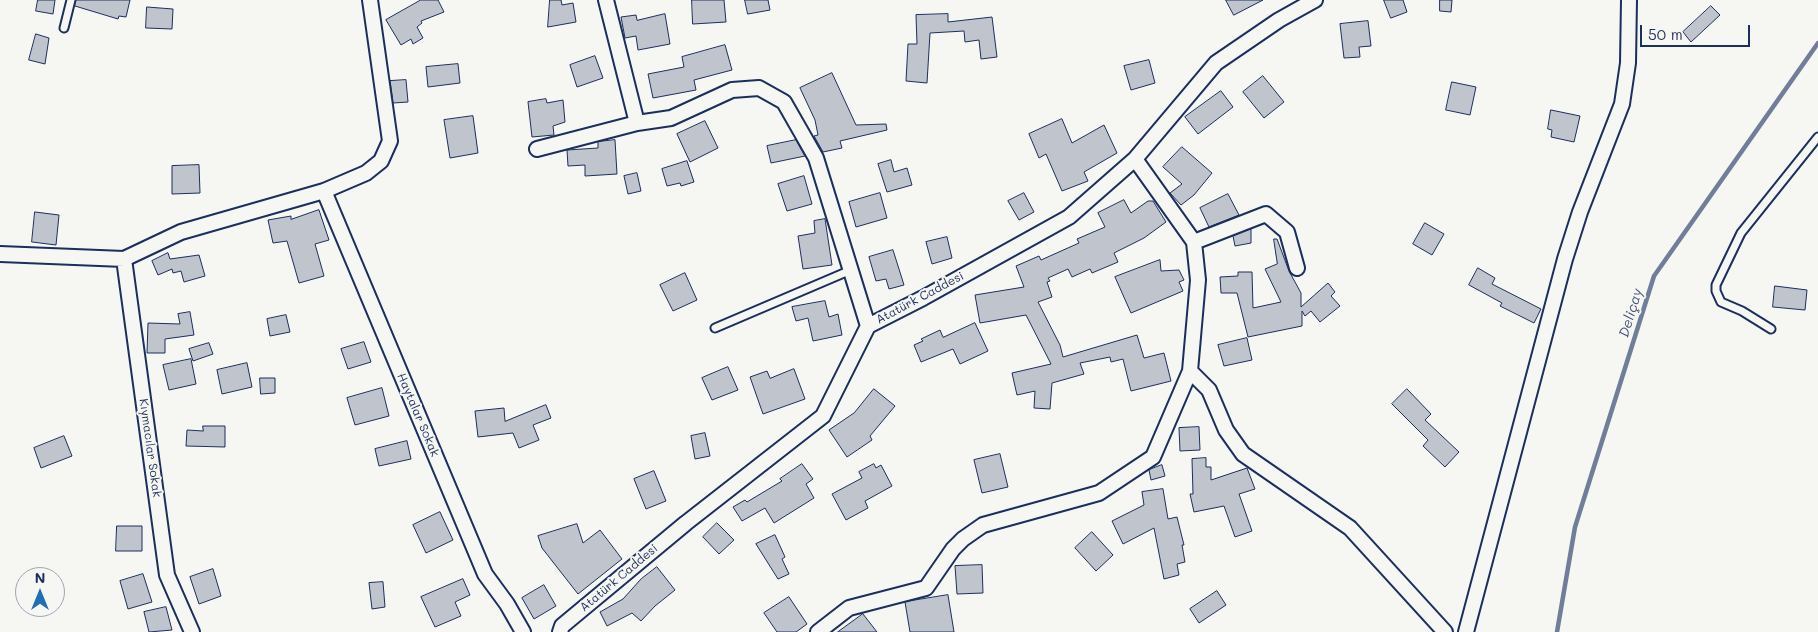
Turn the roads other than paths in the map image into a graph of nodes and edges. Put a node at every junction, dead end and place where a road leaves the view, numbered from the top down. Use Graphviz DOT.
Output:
graph roads {
  1 [pos="71,0"];
  2 [pos="370,0"];
  3 [pos="606,0"];
  4 [pos="1315,0"];
  5 [pos="1629,0"];
  6 [pos="64,28"];
  7 [pos="637,123"];
  8 [pos="1818,137"];
  9 [pos="537,149"];
  10 [pos="1136,159"];
  11 [pos="324,191"];
  12 [pos="1194,242"];
  13 [pos="0,254"];
  14 [pos="124,259"];
  15 [pos="1297,268"];
  16 [pos="851,270"];
  17 [pos="868,326"];
  18 [pos="715,328"];
  19 [pos="1771,329"];
  20 [pos="1190,370"];
  21 [pos="192,632"];
  22 [pos="523,632"];
  23 [pos="560,632"];
  24 [pos="818,632"];
  25 [pos="1445,632"];
  26 [pos="1466,632"];
  1 -- 6 [label="lane"];
  2 -- 11 [label="street"];
  3 -- 7 [label="street"];
  4 -- 10 [label="street, Atatürk Caddesi"];
  5 -- 26 [label="street"];
  7 -- 9 [label="street"];
  7 -- 16 [label="street"];
  8 -- 19 [label="lane"];
  10 -- 12 [label="street"];
  10 -- 17 [label="street, Atatürk Caddesi"];
  11 -- 14 [label="street"];
  11 -- 22 [label="street, Haytalar Sokak"];
  12 -- 15 [label="street"];
  12 -- 20 [label="street"];
  13 -- 14 [label="street"];
  14 -- 21 [label="street, Kıymacılar Sokak"];
  16 -- 17 [label="street"];
  16 -- 18 [label="lane"];
  17 -- 23 [label="street, Atatürk Caddesi"];
  20 -- 24 [label="street"];
  20 -- 25 [label="street"];
}
